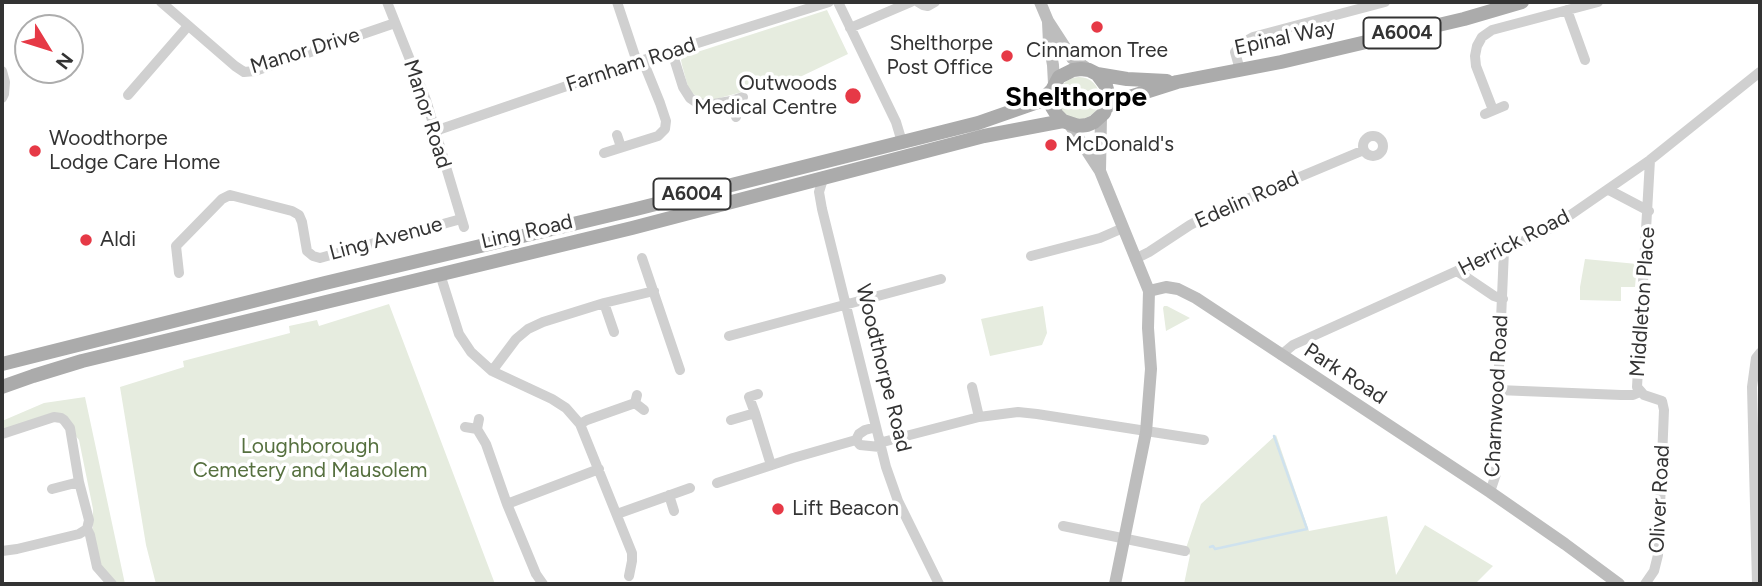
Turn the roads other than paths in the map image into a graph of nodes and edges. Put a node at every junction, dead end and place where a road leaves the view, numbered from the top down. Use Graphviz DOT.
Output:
graph roads {
  1 [pos="161,2"];
  2 [pos="387,2"];
  3 [pos="617,2"];
  4 [pos="829,2"];
  5 [pos="838,2"];
  6 [pos="911,2"];
  7 [pos="918,2"];
  8 [pos="935,2"];
  9 [pos="1040,2"];
  10 [pos="1385,2"];
  11 [pos="1522,2"];
  12 [pos="1598,2"];
  13 [pos="1567,10"];
  14 [pos="1048,21"];
  15 [pos="395,23"];
  16 [pos="188,26"];
  17 [pos="850,28"];
  18 [pos="672,52"];
  19 [pos="1585,60"];
  20 [pos="640,62"];
  21 [pos="1240,70"];
  22 [pos="2,71"];
  23 [pos="1093,72"];
  24 [pos="1760,72"];
  25 [pos="1177,82"];
  26 [pos="1053,87"];
  27 [pos="128,95"];
  28 [pos="743,97"];
  29 [pos="2,98"];
  30 [pos="731,101"];
  31 [pos="1494,110"];
  32 [pos="1104,112"];
  33 [pos="736,117"];
  34 [pos="1067,123"];
  35 [pos="435,131"];
  36 [pos="617,135"];
  37 [pos="902,142"];
  38 [pos="621,147"];
  39 [pos="1364,150"];
  40 [pos="604,153"];
  41 [pos="838,158"];
  42 [pos="1650,160"];
  43 [pos="1100,171"];
  44 [pos="823,178"];
  45 [pos="1609,190"];
  46 [pos="1649,211"];
  47 [pos="462,223"];
  48 [pos="1123,228"];
  49 [pos="1504,250"];
  50 [pos="1031,256"];
  51 [pos="642,258"];
  52 [pos="1135,259"];
  53 [pos="1457,271"];
  54 [pos="179,273"];
  55 [pos="440,274"];
  56 [pos="941,279"];
  57 [pos="654,291"];
  58 [pos="1149,291"];
  59 [pos="1503,299"];
  60 [pos="604,303"];
  61 [pos="845,304"];
  62 [pos="614,332"];
  63 [pos="729,336"];
  64 [pos="1760,352"];
  65 [pos="1281,355"];
  66 [pos="2,364"];
  67 [pos="680,370"];
  68 [pos="492,371"];
  69 [pos="2,387"];
  70 [pos="972,387"];
  71 [pos="1498,390"];
  72 [pos="1640,392"];
  73 [pos="758,394"];
  74 [pos="644,410"];
  75 [pos="1664,410"];
  76 [pos="755,413"];
  77 [pos="979,416"];
  78 [pos="731,420"];
  79 [pos="580,424"];
  80 [pos="464,427"];
  81 [pos="876,427"];
  82 [pos="1146,432"];
  83 [pos="2,434"];
  84 [pos="856,440"];
  85 [pos="1204,440"];
  86 [pos="880,445"];
  87 [pos="771,465"];
  88 [pos="599,469"];
  89 [pos="79,482"];
  90 [pos="717,483"];
  91 [pos="691,488"];
  92 [pos="52,489"];
  93 [pos="1490,492"];
  94 [pos="668,495"];
  95 [pos="507,504"];
  96 [pos="674,511"];
  97 [pos="617,514"];
  98 [pos="1063,526"];
  99 [pos="87,529"];
  100 [pos="1124,538"];
  101 [pos="2,551"];
  102 [pos="1185,551"];
  103 [pos="628,578"];
  104 [pos="548,583"];
  105 [pos="112,584"];
  106 [pos="939,584"];
  107 [pos="1115,584"];
  108 [pos="1619,584"];
  109 [pos="1645,584"];
  110 [pos="1757,584"];
  1 -- 16 [label="street, Manor Drive"];
  2 -- 15 [label="street, Manor Road"];
  3 -- 20 [label="street"];
  4 -- 18 [label="street, Farnham Road"];
  5 -- 17 [label="street"];
  6 -- 17 [label="street"];
  7 -- 8 [label="street"];
  9 -- 14 [label="street"];
  10 -- 21 [label="street"];
  11 -- 21 [label="main road, Epinal Way / A6004"];
  12 -- 13 [label="street"];
  13 -- 19 [label="street"];
  13 -- 31 [label="street"];
  14 -- 23 [label="street"];
  14 -- 26 [label="street"];
  15 -- 16 [label="street, Manor Drive"];
  15 -- 35 [label="street, Manor Road"];
  16 -- 27 [label="street"];
  17 -- 37 [label="street"];
  18 -- 20 [label="street, Farnham Road"];
  18 -- 30 [label="street"];
  20 -- 35 [label="street, Farnham Road"];
  20 -- 38 [label="street"];
  21 -- 25 [label="main road, Epinal Way / A6004"];
  22 -- 29 [label="street"];
  23 -- 25 [label="main road, Epinal Way / A6004"];
  23 -- 26 [label="main road, A6004"];
  23 -- 32 [label="main road"];
  24 -- 42 [label="street, Herrick Road"];
  25 -- 32 [label="main road, Epinal Way / A6004"];
  26 -- 34 [label="main road"];
  26 -- 37 [label="main road, Ling Road / A6004"];
  28 -- 30 [label="street"];
  30 -- 33 [label="street"];
  32 -- 34 [label="main road, A6004"];
  32 -- 43 [label="street"];
  34 -- 43 [label="street"];
  34 -- 44 [label="main road, Ling Road / A6004"];
  35 -- 47 [label="street, Manor Road"];
  36 -- 38 [label="street"];
  37 -- 41 [label="main road, Ling Road / A6004"];
  38 -- 40 [label="street"];
  39 -- 52 [label="street, Edelin Road"];
  41 -- 44 [label="main road"];
  41 -- 66 [label="main road, Ling Road / A6004"];
  42 -- 45 [label="street, Herrick Road"];
  42 -- 46 [label="street, Middleton Place"];
  43 -- 48 [label="street"];
  44 -- 55 [label="main road, Ling Road / A6004"];
  44 -- 61 [label="street, Woodthorpe Road"];
  45 -- 46 [label="street, Middleton Place"];
  45 -- 49 [label="street, Herrick Road"];
  46 -- 72 [label="street, Middleton Place"];
  47 -- 54 [label="street, Ling Avenue"];
  48 -- 50 [label="street"];
  48 -- 52 [label="street"];
  49 -- 53 [label="street, Herrick Road"];
  49 -- 59 [label="street, Charnwood Road"];
  51 -- 57 [label="street"];
  52 -- 58 [label="street"];
  53 -- 59 [label="street, Charnwood Road"];
  53 -- 65 [label="street, Herrick Road"];
  55 -- 68 [label="street"];
  55 -- 69 [label="main road, Ling Road / A6004"];
  56 -- 61 [label="street"];
  57 -- 60 [label="street"];
  57 -- 67 [label="street"];
  58 -- 65 [label="street, Park Road"];
  58 -- 82 [label="street"];
  59 -- 71 [label="street, Charnwood Road"];
  60 -- 62 [label="street"];
  60 -- 68 [label="street"];
  61 -- 63 [label="street"];
  61 -- 81 [label="street, Woodthorpe Road"];
  64 -- 110 [label="street"];
  65 -- 93 [label="street, Park Road"];
  68 -- 79 [label="street"];
  70 -- 77 [label="street"];
  71 -- 72 [label="street, Middleton Place"];
  71 -- 93 [label="street, Charnwood Road"];
  72 -- 75 [label="street, Middleton Place"];
  73 -- 76 [label="street"];
  74 -- 79 [label="street"];
  75 -- 109 [label="street, Oliver Road"];
  76 -- 78 [label="street"];
  76 -- 87 [label="street"];
  77 -- 82 [label="street"];
  77 -- 86 [label="street"];
  79 -- 88 [label="street"];
  80 -- 95 [label="street"];
  81 -- 84 [label="street"];
  81 -- 86 [label="street, Woodthorpe Road"];
  82 -- 85 [label="street"];
  82 -- 100 [label="street"];
  83 -- 89 [label="street"];
  84 -- 86 [label="street"];
  84 -- 87 [label="street"];
  86 -- 106 [label="street, Woodthorpe Road"];
  87 -- 90 [label="street"];
  88 -- 95 [label="street"];
  88 -- 97 [label="street"];
  89 -- 92 [label="street"];
  89 -- 99 [label="street"];
  91 -- 94 [label="street"];
  93 -- 108 [label="street, Park Road"];
  94 -- 96 [label="street"];
  94 -- 97 [label="street"];
  95 -- 104 [label="street"];
  97 -- 103 [label="street"];
  98 -- 100 [label="street"];
  99 -- 101 [label="street"];
  99 -- 105 [label="street"];
  100 -- 102 [label="street"];
  100 -- 107 [label="street"];
}
